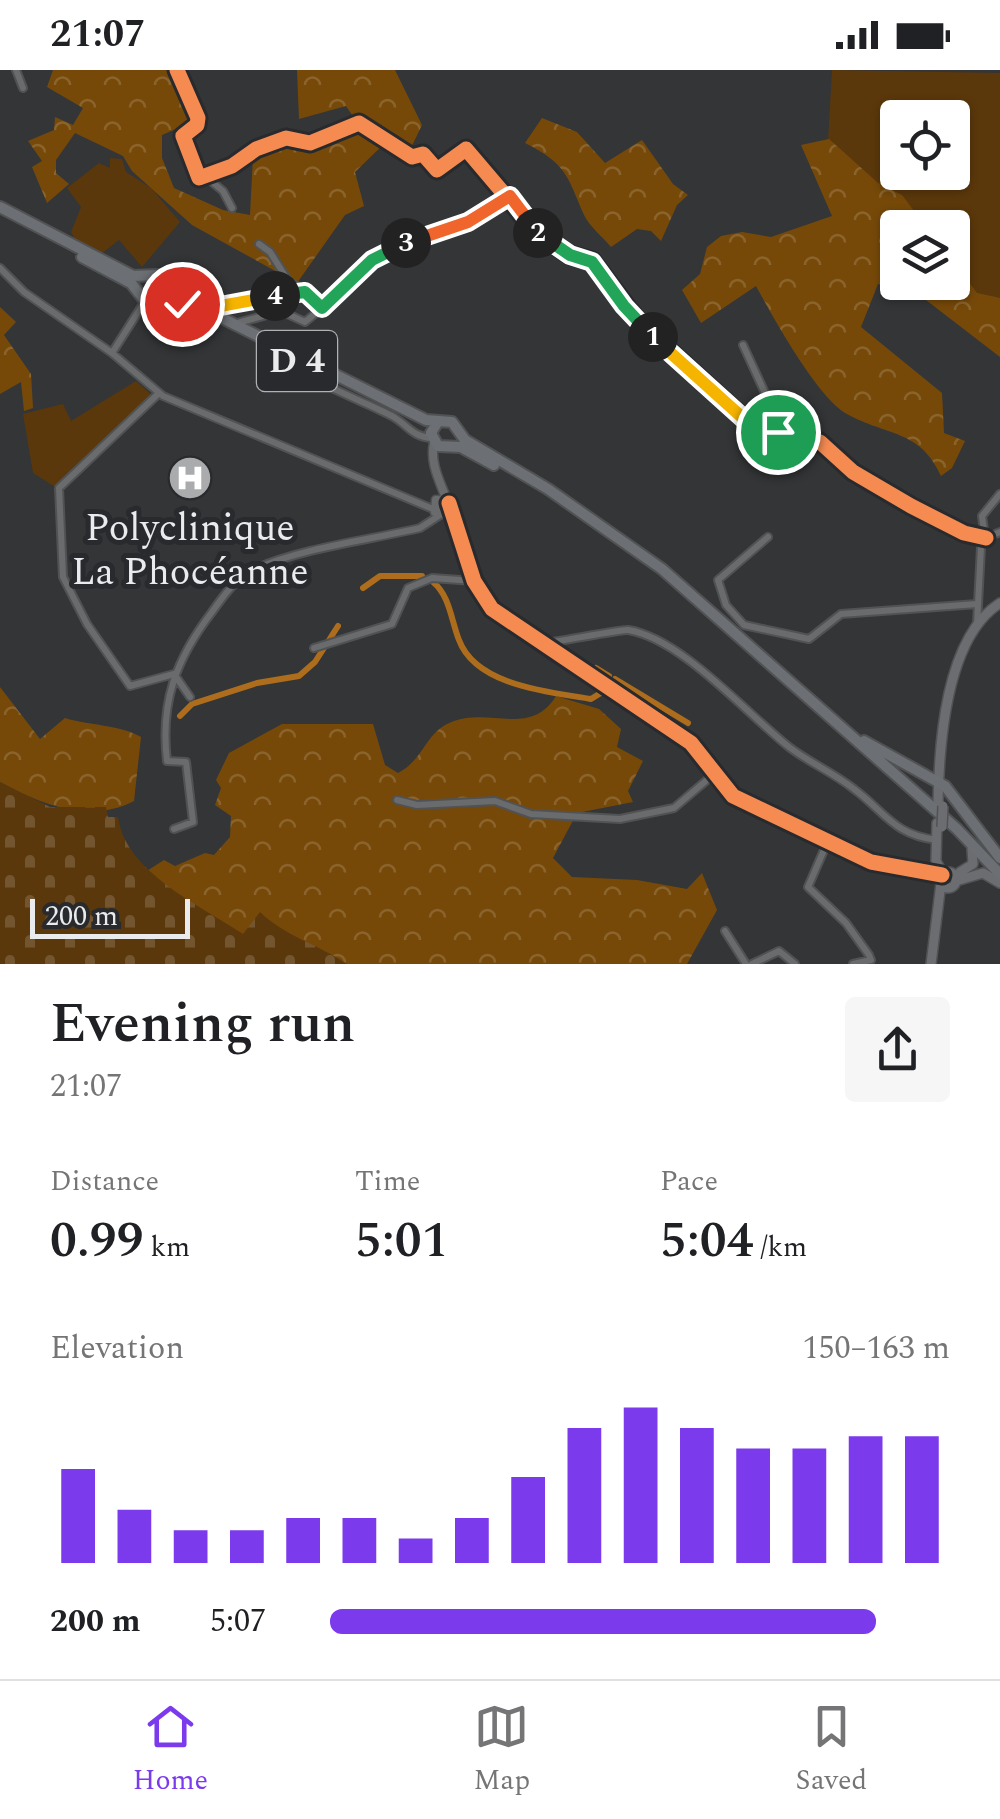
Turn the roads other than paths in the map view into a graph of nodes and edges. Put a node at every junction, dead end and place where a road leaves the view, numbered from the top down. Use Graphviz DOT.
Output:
graph roads {
  1 [pos="16,70"];
  2 [pos="177,70"];
  3 [pos="23,88"];
  4 [pos="206,177"];
  5 [pos="510,196"];
  6 [pos="0,207"];
  7 [pos="232,208"];
  8 [pos="0,215"];
  9 [pos="258,244"];
  10 [pos="0,268"];
  11 [pos="138,282"];
  12 [pos="164,285"];
  13 [pos="305,292"];
  14 [pos="160,298"];
  15 [pos="145,301"];
  16 [pos="222,305"];
  17 [pos="322,308"];
  18 [pos="204,309"];
  19 [pos="228,322"];
  20 [pos="743,345"];
  21 [pos="112,353"];
  22 [pos="158,393"];
  23 [pos="782,430"];
  24 [pos="460,434"];
  25 [pos="438,439"];
  26 [pos="1000,494"];
  27 [pos="440,509"];
  28 [pos="1000,532"];
  29 [pos="984,536"];
  30 [pos="768,537"];
  31 [pos="474,581"];
  32 [pos="977,604"];
  33 [pos="702,605"];
  34 [pos="1000,606"];
  35 [pos="979,626"];
  36 [pos="571,640"];
  37 [pos="545,643"];
  38 [pos="314,648"];
  39 [pos="573,664"];
  40 [pos="174,674"];
  41 [pos="190,697"];
  42 [pos="853,736"];
  43 [pos="714,774"];
  44 [pos="941,791"];
  45 [pos="917,794"];
  46 [pos="396,800"];
  47 [pos="174,828"];
  48 [pos="939,831"];
  49 [pos="972,849"];
  50 [pos="824,850"];
  51 [pos="937,858"];
  52 [pos="1000,858"];
  53 [pos="943,877"];
  54 [pos="1000,879"];
  55 [pos="725,932"];
  56 [pos="872,963"];
  57 [pos="749,964"];
  58 [pos="795,964"];
  59 [pos="853,964"];
  60 [pos="931,964"];
  1 -- 3 [label="street"];
  2 -- 4 [label="street"];
  4 -- 5 [label="street"];
  4 -- 7 [label="street"];
  5 -- 17 [label="street"];
  5 -- 23 [label="street"];
  6 -- 11 [label="main road"];
  8 -- 11 [label="main road"];
  9 -- 13 [label="street"];
  10 -- 21 [label="street"];
  11 -- 12 [label="main road"];
  11 -- 15 [label="main road"];
  12 -- 14 [label="main road"];
  12 -- 18 [label="main road, D 4"];
  13 -- 16 [label="street"];
  13 -- 17 [label="street"];
  14 -- 15 [label="main road"];
  14 -- 25 [label="main road, D 4"];
  15 -- 21 [label="street"];
  16 -- 18 [label="street"];
  16 -- 19 [label="street"];
  17 -- 19 [label="street"];
  18 -- 19 [label="main road, D 4"];
  19 -- 25 [label="main road, D 4"];
  20 -- 23 [label="street"];
  21 -- 22 [label="street"];
  22 -- 27 [label="street"];
  22 -- 40 [label="street"];
  23 -- 29 [label="street"];
  24 -- 25 [label="main road"];
  24 -- 25 [label="main road"];
  24 -- 33 [label="main road, D 4"];
  25 -- 27 [label="street"];
  25 -- 33 [label="main road, D 4"];
  26 -- 29 [label="street"];
  27 -- 31 [label="street"];
  27 -- 40 [label="street"];
  28 -- 29 [label="street"];
  29 -- 32 [label="street"];
  30 -- 32 [label="street"];
  31 -- 37 [label="street"];
  31 -- 38 [label="street"];
  32 -- 35 [label="street"];
  33 -- 42 [label="main road, D 4"];
  34 -- 35 [label="main road"];
  35 -- 44 [label="main road"];
  36 -- 37 [label="street"];
  36 -- 39 [label="street"];
  36 -- 48 [label="street"];
  37 -- 39 [label="street"];
  39 -- 43 [label="street"];
  40 -- 41 [label="street"];
  40 -- 47 [label="street"];
  42 -- 44 [label="main road"];
  42 -- 45 [label="main road, D 4"];
  43 -- 46 [label="street"];
  43 -- 53 [label="street"];
  44 -- 48 [label="main road, bridge"];
  44 -- 52 [label="main road"];
  45 -- 49 [label="main road"];
  45 -- 54 [label="main road, D 4"];
  48 -- 51 [label="main road"];
  49 -- 53 [label="main road"];
  49 -- 54 [label="main road"];
  50 -- 56 [label="street"];
  51 -- 53 [label="main road"];
  51 -- 53 [label="street"];
  53 -- 54 [label="main road"];
  53 -- 60 [label="main road"];
  55 -- 57 [label="street"];
  56 -- 59 [label="street"];
  57 -- 58 [label="street"];
}
